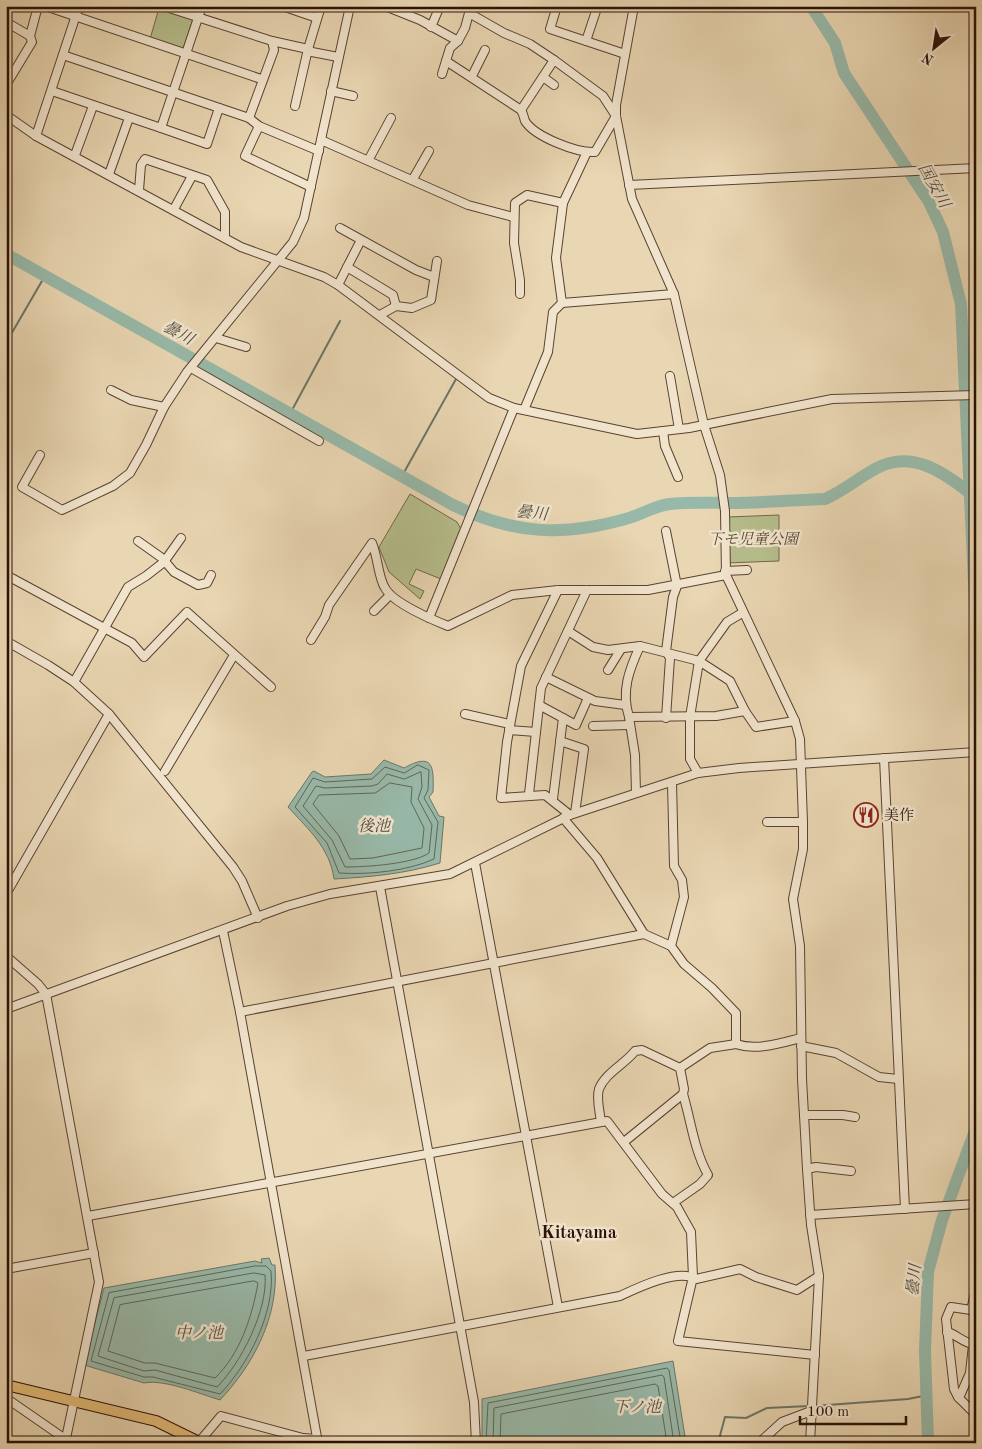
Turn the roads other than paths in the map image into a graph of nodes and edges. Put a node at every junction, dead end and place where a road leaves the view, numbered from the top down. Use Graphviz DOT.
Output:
graph roads {
  1 [pos="38,6"];
  2 [pos="45,6"];
  3 [pos="79,6"];
  4 [pos="163,6"];
  5 [pos="202,6"];
  6 [pos="282,6"];
  7 [pos="321,6"];
  8 [pos="350,6"];
  9 [pos="385,6"];
  10 [pos="440,6"];
  11 [pos="557,6"];
  12 [pos="634,6"];
  13 [pos="597,8"];
  14 [pos="76,17"];
  15 [pos="198,18"];
  16 [pos="316,18"];
  17 [pos="6,22"];
  18 [pos="431,27"];
  19 [pos="30,36"];
  20 [pos="586,40"];
  21 [pos="272,41"];
  22 [pos="458,41"];
  23 [pos="308,49"];
  24 [pos="485,50"];
  25 [pos="625,54"];
  26 [pos="63,55"];
  27 [pos="186,55"];
  28 [pos="338,57"];
  29 [pos="554,60"];
  30 [pos="446,61"];
  31 [pos="442,74"];
  32 [pos="472,76"];
  33 [pos="544,78"];
  34 [pos="262,79"];
  35 [pos="6,85"];
  36 [pos="554,85"];
  37 [pos="52,91"];
  38 [pos="331,91"];
  39 [pos="172,92"];
  40 [pos="353,96"];
  41 [pos="294,100"];
  42 [pos="93,106"];
  43 [pos="219,108"];
  44 [pos="521,110"];
  45 [pos="6,115"];
  46 [pos="616,116"];
  47 [pos="129,118"];
  48 [pos="249,118"];
  49 [pos="391,123"];
  50 [pos="259,126"];
  51 [pos="161,128"];
  52 [pos="36,136"];
  53 [pos="321,140"];
  54 [pos="319,151"];
  55 [pos="429,151"];
  56 [pos="587,152"];
  57 [pos="75,156"];
  58 [pos="369,159"];
  59 [pos="976,168"];
  60 [pos="109,174"];
  61 [pos="192,176"];
  62 [pos="413,179"];
  63 [pos="629,185"];
  64 [pos="311,187"];
  65 [pos="138,190"];
  66 [pos="563,203"];
  67 [pos="174,209"];
  68 [pos="513,217"];
  69 [pos="340,228"];
  70 [pos="225,238"];
  71 [pos="362,240"];
  72 [pos="280,261"];
  73 [pos="437,261"];
  74 [pos="347,267"];
  75 [pos="434,277"];
  76 [pos="338,285"];
  77 [pos="520,294"];
  78 [pos="674,294"];
  79 [pos="562,303"];
  80 [pos="396,306"];
  81 [pos="380,315"];
  82 [pos="216,338"];
  83 [pos="246,347"];
  84 [pos="191,367"];
  85 [pos="670,376"];
  86 [pos="111,390"];
  87 [pos="976,395"];
  88 [pos="164,407"];
  89 [pos="514,408"];
  90 [pos="524,410"];
  91 [pos="704,425"];
  92 [pos="679,429"];
  93 [pos="663,431"];
  94 [pos="319,441"];
  95 [pos="40,454"];
  96 [pos="678,477"];
  97 [pos="666,531"];
  98 [pos="181,538"];
  99 [pos="138,541"];
  100 [pos="164,562"];
  101 [pos="747,570"];
  102 [pos="726,573"];
  103 [pos="211,575"];
  104 [pos="6,576"];
  105 [pos="677,586"];
  106 [pos="558,590"];
  107 [pos="587,590"];
  108 [pos="390,595"];
  109 [pos="374,611"];
  110 [pos="742,612"];
  111 [pos="429,618"];
  112 [pos="104,628"];
  113 [pos="568,631"];
  114 [pos="311,640"];
  115 [pos="6,641"];
  116 [pos="640,646"];
  117 [pos="620,649"];
  118 [pos="666,651"];
  119 [pos="234,655"];
  120 [pos="700,661"];
  121 [pos="608,670"];
  122 [pos="546,677"];
  123 [pos="74,682"];
  124 [pos="271,687"];
  125 [pos="588,698"];
  126 [pos="539,705"];
  127 [pos="625,705"];
  128 [pos="745,711"];
  129 [pos="109,714"];
  130 [pos="465,714"];
  131 [pos="690,717"];
  132 [pos="563,718"];
  133 [pos="666,718"];
  134 [pos="630,721"];
  135 [pos="795,721"];
  136 [pos="593,726"];
  137 [pos="509,727"];
  138 [pos="536,732"];
  139 [pos="560,741"];
  140 [pos="976,752"];
  141 [pos="884,758"];
  142 [pos="800,764"];
  143 [pos="165,771"];
  144 [pos="698,774"];
  145 [pos="672,783"];
  146 [pos="636,793"];
  147 [pos="529,794"];
  148 [pos="553,799"];
  149 [pos="570,815"];
  150 [pos="767,822"];
  151 [pos="803,822"];
  152 [pos="475,863"];
  153 [pos="380,886"];
  154 [pos="6,894"];
  155 [pos="258,918"];
  156 [pos="223,931"];
  157 [pos="644,934"];
  158 [pos="671,946"];
  159 [pos="6,956"];
  160 [pos="493,964"];
  161 [pos="399,982"];
  162 [pos="46,994"];
  163 [pos="6,1009"];
  164 [pos="240,1012"];
  165 [pos="801,1042"];
  166 [pos="736,1044"];
  167 [pos="680,1068"];
  168 [pos="898,1079"];
  169 [pos="683,1094"];
  170 [pos="804,1115"];
  171 [pos="855,1117"];
  172 [pos="601,1122"];
  173 [pos="525,1135"];
  174 [pos="624,1142"];
  175 [pos="430,1154"];
  176 [pos="807,1169"];
  177 [pos="851,1171"];
  178 [pos="270,1182"];
  179 [pos="673,1203"];
  180 [pos="976,1204"];
  181 [pos="905,1209"];
  182 [pos="810,1215"];
  183 [pos="88,1216"];
  184 [pos="94,1253"];
  185 [pos="6,1269"];
  186 [pos="819,1276"];
  187 [pos="693,1277"];
  188 [pos="976,1289"];
  189 [pos="558,1307"];
  190 [pos="974,1311"];
  191 [pos="460,1325"];
  192 [pos="947,1332"];
  193 [pos="975,1345"];
  194 [pos="815,1355"];
  195 [pos="304,1356"];
  196 [pos="6,1385"];
  197 [pos="6,1398"];
  198 [pos="959,1398"];
  199 [pos="72,1403"];
  200 [pos="811,1411"];
  201 [pos="976,1414"];
  202 [pos="318,1441"];
  203 [pos="67,1442"];
  204 [pos="200,1442"];
  205 [pos="476,1443"];
  206 [pos="759,1443"];
  207 [pos="810,1443"];
  1 -- 19 [label="street"];
  2 -- 14 [label="street"];
  3 -- 14 [label="street"];
  4 -- 15 [label="street"];
  5 -- 15 [label="street"];
  6 -- 16 [label="street"];
  7 -- 16 [label="street"];
  8 -- 28 [label="street"];
  9 -- 18 [label="street"];
  10 -- 18 [label="street"];
  11 -- 20 [label="street"];
  12 -- 25 [label="street"];
  13 -- 20 [label="street"];
  14 -- 26 [label="street"];
  14 -- 27 [label="street"];
  15 -- 21 [label="street"];
  15 -- 27 [label="street"];
  16 -- 23 [label="street"];
  17 -- 19 [label="street"];
  18 -- 22 [label="street"];
  19 -- 35 [label="street"];
  20 -- 25 [label="street"];
  21 -- 23 [label="street"];
  21 -- 34 [label="street"];
  22 -- 29 [label="street"];
  22 -- 30 [label="street"];
  23 -- 28 [label="street"];
  23 -- 41 [label="street"];
  24 -- 32 [label="street"];
  25 -- 46 [label="street"];
  26 -- 37 [label="street"];
  26 -- 39 [label="street"];
  27 -- 34 [label="street"];
  27 -- 39 [label="street"];
  28 -- 38 [label="street"];
  29 -- 33 [label="street"];
  29 -- 46 [label="street"];
  30 -- 31 [label="street"];
  30 -- 32 [label="street"];
  32 -- 44 [label="street"];
  33 -- 36 [label="street"];
  33 -- 44 [label="street"];
  34 -- 48 [label="street"];
  37 -- 42 [label="street"];
  37 -- 52 [label="street"];
  38 -- 40 [label="street"];
  38 -- 53 [label="street"];
  39 -- 43 [label="street"];
  39 -- 51 [label="street"];
  42 -- 47 [label="street"];
  42 -- 57 [label="street"];
  43 -- 48 [label="street"];
  43 -- 51 [label="street"];
  44 -- 56 [label="street"];
  45 -- 52 [label="street"];
  46 -- 56 [label="street"];
  46 -- 63 [label="street"];
  47 -- 51 [label="street"];
  47 -- 60 [label="street"];
  48 -- 50 [label="street"];
  49 -- 58 [label="street"];
  50 -- 54 [label="street"];
  50 -- 64 [label="street"];
  52 -- 57 [label="street"];
  53 -- 54 [label="street"];
  53 -- 58 [label="street"];
  54 -- 64 [label="street"];
  55 -- 62 [label="street"];
  56 -- 66 [label="street"];
  57 -- 60 [label="street"];
  58 -- 62 [label="street"];
  59 -- 63 [label="street"];
  60 -- 65 [label="street"];
  61 -- 65 [label="street"];
  61 -- 67 [label="street"];
  61 -- 70 [label="street"];
  62 -- 68 [label="street"];
  63 -- 78 [label="street"];
  64 -- 72 [label="street"];
  65 -- 67 [label="street"];
  66 -- 68 [label="street"];
  66 -- 79 [label="street"];
  67 -- 70 [label="street"];
  68 -- 77 [label="street"];
  69 -- 71 [label="street"];
  70 -- 72 [label="street"];
  71 -- 74 [label="street"];
  71 -- 75 [label="street"];
  72 -- 76 [label="street"];
  72 -- 82 [label="street"];
  73 -- 75 [label="street"];
  74 -- 76 [label="street"];
  74 -- 80 [label="street"];
  75 -- 80 [label="street"];
  76 -- 81 [label="street"];
  78 -- 79 [label="street"];
  78 -- 91 [label="street"];
  79 -- 90 [label="street"];
  80 -- 81 [label="street"];
  81 -- 89 [label="street"];
  82 -- 83 [label="street"];
  82 -- 84 [label="street"];
  84 -- 88 [label="street"];
  84 -- 94 [label="street"];
  85 -- 92 [label="street"];
  86 -- 88 [label="street"];
  87 -- 91 [label="street"];
  88 -- 95 [label="street"];
  89 -- 90 [label="street"];
  89 -- 111 [label="street"];
  90 -- 93 [label="street"];
  91 -- 92 [label="street"];
  91 -- 102 [label="street"];
  92 -- 93 [label="street"];
  93 -- 96 [label="street"];
  97 -- 105 [label="street"];
  98 -- 100 [label="street"];
  99 -- 100 [label="street"];
  100 -- 103 [label="street"];
  100 -- 112 [label="street"];
  101 -- 102 [label="street"];
  102 -- 105 [label="street"];
  102 -- 110 [label="street"];
  104 -- 112 [label="street"];
  105 -- 107 [label="street"];
  105 -- 118 [label="street"];
  106 -- 107 [label="street"];
  106 -- 111 [label="street"];
  106 -- 137 [label="street"];
  107 -- 113 [label="street"];
  108 -- 109 [label="street"];
  108 -- 111 [label="street"];
  108 -- 114 [label="street"];
  110 -- 120 [label="street"];
  110 -- 135 [label="street"];
  112 -- 119 [label="street"];
  112 -- 123 [label="street"];
  113 -- 117 [label="street"];
  113 -- 122 [label="street"];
  115 -- 123 [label="street"];
  116 -- 117 [label="street"];
  116 -- 118 [label="street"];
  116 -- 127 [label="street"];
  117 -- 121 [label="street"];
  118 -- 120 [label="street"];
  118 -- 133 [label="street"];
  119 -- 124 [label="street"];
  119 -- 143 [label="street"];
  120 -- 128 [label="street"];
  120 -- 131 [label="street"];
  122 -- 125 [label="street"];
  122 -- 126 [label="street"];
  123 -- 129 [label="street"];
  125 -- 127 [label="street"];
  125 -- 132 [label="street"];
  126 -- 132 [label="street"];
  126 -- 138 [label="street"];
  127 -- 134 [label="street"];
  128 -- 131 [label="street"];
  128 -- 135 [label="street"];
  129 -- 154 [label="street"];
  129 -- 155 [label="street"];
  130 -- 137 [label="street"];
  131 -- 133 [label="street"];
  131 -- 144 [label="street"];
  132 -- 139 [label="street"];
  133 -- 134 [label="street"];
  134 -- 136 [label="street"];
  134 -- 146 [label="street"];
  135 -- 142 [label="street"];
  137 -- 138 [label="street"];
  137 -- 147 [label="street"];
  138 -- 147 [label="street"];
  139 -- 148 [label="street"];
  139 -- 149 [label="street"];
  140 -- 141 [label="street"];
  141 -- 142 [label="street"];
  141 -- 168 [label="street"];
  142 -- 144 [label="street"];
  142 -- 151 [label="street"];
  144 -- 145 [label="street"];
  145 -- 146 [label="street"];
  145 -- 158 [label="street"];
  146 -- 149 [label="street"];
  147 -- 148 [label="street"];
  148 -- 149 [label="street"];
  149 -- 152 [label="street"];
  149 -- 157 [label="street"];
  150 -- 151 [label="street"];
  151 -- 165 [label="street"];
  152 -- 153 [label="street"];
  152 -- 160 [label="street"];
  153 -- 155 [label="street"];
  153 -- 161 [label="street"];
  155 -- 156 [label="street"];
  156 -- 162 [label="street"];
  156 -- 164 [label="street"];
  157 -- 158 [label="street"];
  157 -- 160 [label="street"];
  158 -- 166 [label="street"];
  159 -- 162 [label="street"];
  160 -- 161 [label="street"];
  160 -- 173 [label="street"];
  161 -- 164 [label="street"];
  161 -- 175 [label="street"];
  162 -- 163 [label="street"];
  162 -- 183 [label="street"];
  164 -- 178 [label="street"];
  165 -- 166 [label="street"];
  165 -- 168 [label="street"];
  165 -- 170 [label="street"];
  166 -- 167 [label="street"];
  167 -- 169 [label="street"];
  167 -- 172 [label="street"];
  168 -- 181 [label="street"];
  169 -- 174 [label="street"];
  169 -- 179 [label="street"];
  170 -- 171 [label="street"];
  170 -- 176 [label="street"];
  172 -- 173 [label="street"];
  172 -- 174 [label="street"];
  173 -- 175 [label="street"];
  173 -- 189 [label="street"];
  174 -- 179 [label="street"];
  175 -- 178 [label="street"];
  175 -- 191 [label="street"];
  176 -- 177 [label="street"];
  176 -- 182 [label="street"];
  178 -- 183 [label="street"];
  178 -- 195 [label="street"];
  179 -- 187 [label="street"];
  180 -- 181 [label="street"];
  181 -- 182 [label="street"];
  182 -- 186 [label="street"];
  183 -- 184 [label="street"];
  184 -- 185 [label="street"];
  184 -- 199 [label="street"];
  186 -- 187 [label="street"];
  186 -- 194 [label="street"];
  187 -- 189 [label="street"];
  187 -- 194 [label="street"];
  188 -- 190 [label="street"];
  189 -- 191 [label="street"];
  190 -- 192 [label="street"];
  191 -- 195 [label="street"];
  191 -- 205 [label="street"];
  192 -- 193 [label="street"];
  192 -- 198 [label="street"];
  193 -- 198 [label="street"];
  194 -- 200 [label="street"];
  195 -- 202 [label="street"];
  196 -- 199 [label="main road"];
  197 -- 203 [label="street"];
  198 -- 201 [label="street"];
  199 -- 203 [label="street"];
  199 -- 204 [label="main road"];
  200 -- 206 [label="street"];
  200 -- 207 [label="street"];
  202 -- 204 [label="street"];
}
